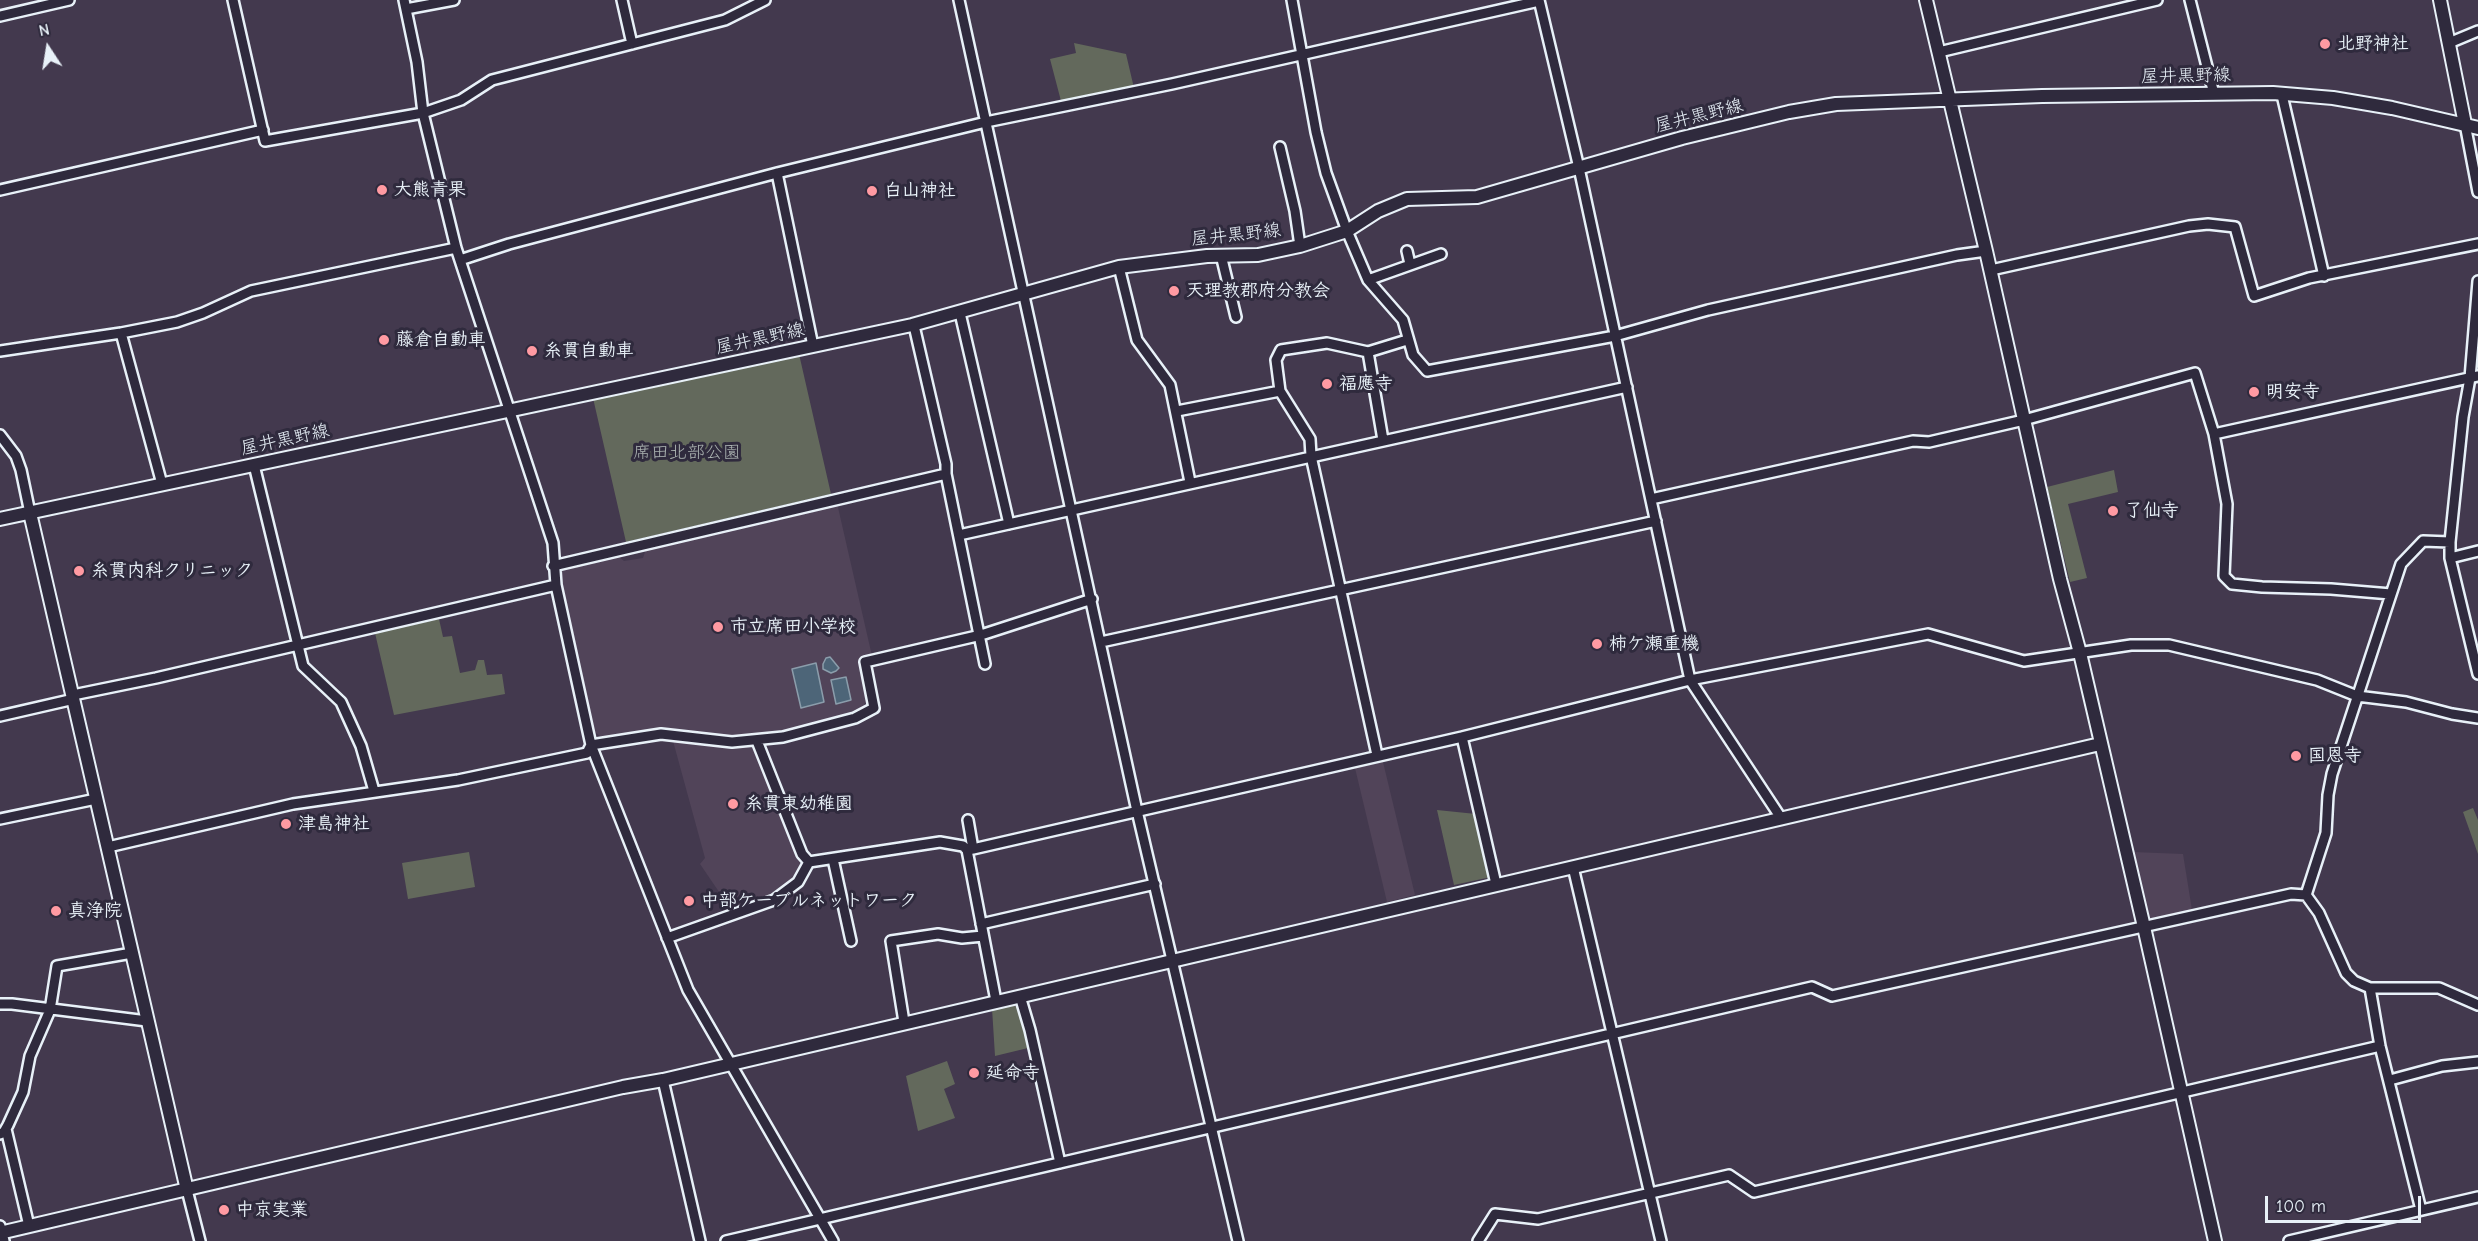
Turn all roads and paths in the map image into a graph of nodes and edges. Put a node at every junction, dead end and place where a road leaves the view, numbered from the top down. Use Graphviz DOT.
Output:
graph roads {
  1 [pos="69,0"];
  2 [pos="233,0"];
  3 [pos="454,0"];
  4 [pos="622,0"];
  5 [pos="765,0"];
  6 [pos="959,0"];
  7 [pos="1292,0"];
  8 [pos="1539,0"];
  9 [pos="1926,0"];
  10 [pos="2157,0"];
  11 [pos="2190,0"];
  12 [pos="2440,0"];
  13 [pos="405,4"];
  14 [pos="0,16"];
  15 [pos="2478,31"];
  16 [pos="632,44"];
  17 [pos="2449,44"];
  18 [pos="1939,52"];
  19 [pos="1300,54"];
  20 [pos="2214,94"];
  21 [pos="2282,95"];
  22 [pos="1949,99"];
  23 [pos="423,113"];
  24 [pos="986,123"];
  25 [pos="2465,124"];
  26 [pos="2478,128"];
  27 [pos="263,130"];
  28 [pos="1280,147"];
  29 [pos="1579,168"];
  30 [pos="777,173"];
  31 [pos="0,190"];
  32 [pos="2478,192"];
  33 [pos="1347,231"];
  34 [pos="2478,244"];
  35 [pos="1300,246"];
  36 [pos="456,248"];
  37 [pos="1407,251"];
  38 [pos="1986,251"];
  39 [pos="1441,254"];
  40 [pos="1221,255"];
  41 [pos="460,260"];
  42 [pos="1410,264"];
  43 [pos="1119,267"];
  44 [pos="1991,270"];
  45 [pos="2324,276"];
  46 [pos="1368,280"];
  47 [pos="2478,280"];
  48 [pos="1024,294"];
  49 [pos="960,313"];
  50 [pos="1236,317"];
  51 [pos="912,325"];
  52 [pos="121,333"];
  53 [pos="1615,336"];
  54 [pos="1407,340"];
  55 [pos="813,346"];
  56 [pos="0,351"];
  57 [pos="1368,352"];
  58 [pos="2474,377"];
  59 [pos="1627,387"];
  60 [pos="1280,391"];
  61 [pos="508,411"];
  62 [pos="1177,411"];
  63 [pos="2024,420"];
  64 [pos="2214,434"];
  65 [pos="0,435"];
  66 [pos="1383,440"];
  67 [pos="1311,456"];
  68 [pos="254,465"];
  69 [pos="946,474"];
  70 [pos="1190,482"];
  71 [pos="162,484"];
  72 [pos="1651,499"];
  73 [pos="1071,509"];
  74 [pos="30,513"];
  75 [pos="0,519"];
  76 [pos="1656,521"];
  77 [pos="1009,524"];
  78 [pos="959,535"];
  79 [pos="2450,542"];
  80 [pos="2478,551"];
  81 [pos="2450,558"];
  82 [pos="553,566"];
  83 [pos="556,585"];
  84 [pos="1341,591"];
  85 [pos="2391,594"];
  86 [pos="1092,599"];
  87 [pos="981,635"];
  88 [pos="1101,642"];
  89 [pos="297,645"];
  90 [pos="2080,653"];
  91 [pos="985,664"];
  92 [pos="2478,674"];
  93 [pos="1690,680"];
  94 [pos="2357,696"];
  95 [pos="74,697"];
  96 [pos="0,716"];
  97 [pos="2478,717"];
  98 [pos="1462,737"];
  99 [pos="757,741"];
  100 [pos="2100,744"];
  101 [pos="591,746"];
  102 [pos="1377,755"];
  103 [pos="374,791"];
  104 [pos="96,799"];
  105 [pos="1137,811"];
  106 [pos="1780,818"];
  107 [pos="0,819"];
  108 [pos="968,820"];
  109 [pos="108,847"];
  110 [pos="970,849"];
  111 [pos="833,859"];
  112 [pos="809,862"];
  113 [pos="1573,867"];
  114 [pos="1155,884"];
  115 [pos="1496,884"];
  116 [pos="2306,895"];
  117 [pos="981,924"];
  118 [pos="2144,927"];
  119 [pos="983,936"];
  120 [pos="667,938"];
  121 [pos="851,941"];
  122 [pos="132,952"];
  123 [pos="1172,960"];
  124 [pos="2370,988"];
  125 [pos="1020,996"];
  126 [pos="996,1001"];
  127 [pos="0,1004"];
  128 [pos="2478,1005"];
  129 [pos="50,1010"];
  130 [pos="147,1022"];
  131 [pos="904,1022"];
  132 [pos="1611,1035"];
  133 [pos="2380,1046"];
  134 [pos="2478,1062"];
  135 [pos="729,1064"];
  136 [pos="663,1080"];
  137 [pos="2390,1080"];
  138 [pos="2181,1093"];
  139 [pos="1212,1127"];
  140 [pos="3,1131"];
  141 [pos="1060,1163"];
  142 [pos="187,1190"];
  143 [pos="1649,1193"];
  144 [pos="2478,1197"];
  145 [pos="2421,1210"];
  146 [pos="820,1219"];
  147 [pos="29,1226"];
  148 [pos="1,1233"];
  149 [pos="200,1241"];
  150 [pos="700,1241"];
  151 [pos="726,1241"];
  152 [pos="833,1241"];
  153 [pos="1238,1241"];
  154 [pos="1478,1241"];
  155 [pos="1660,1241"];
  156 [pos="2214,1241"];
  157 [pos="2289,1241"];
  1 -- 14 [label="street"];
  2 -- 27 [label="street"];
  3 -- 13 [label="street"];
  4 -- 16 [label="street"];
  5 -- 16 [label="street"];
  6 -- 24 [label="street"];
  7 -- 19 [label="street"];
  8 -- 19 [label="street"];
  8 -- 29 [label="street"];
  9 -- 18 [label="street"];
  10 -- 18 [label="street"];
  11 -- 20 [label="street"];
  12 -- 17 [label="street"];
  13 -- 23 [label="street"];
  15 -- 17 [label="street"];
  16 -- 23 [label="street"];
  17 -- 25 [label="street"];
  18 -- 22 [label="street"];
  19 -- 24 [label="street"];
  19 -- 33 [label="street"];
  20 -- 21 [label="street, 屋井黒野線"];
  20 -- 22 [label="street, 屋井黒野線"];
  21 -- 25 [label="street, 屋井黒野線"];
  21 -- 45 [label="street"];
  22 -- 29 [label="street, 屋井黒野線"];
  22 -- 38 [label="street"];
  23 -- 27 [label="street"];
  23 -- 36 [label="street"];
  24 -- 30 [label="street"];
  24 -- 48 [label="street"];
  25 -- 26 [label="street, 屋井黒野線"];
  25 -- 32 [label="street"];
  27 -- 31 [label="street"];
  28 -- 35 [label="street"];
  29 -- 33 [label="street, 屋井黒野線"];
  29 -- 53 [label="street"];
  30 -- 41 [label="street"];
  30 -- 55 [label="street"];
  33 -- 35 [label="street, 屋井黒野線"];
  33 -- 46 [label="street"];
  34 -- 45 [label="street"];
  35 -- 40 [label="street, 屋井黒野線"];
  36 -- 41 [label="street"];
  36 -- 52 [label="street"];
  37 -- 42 [label="street"];
  38 -- 44 [label="street"];
  38 -- 53 [label="street"];
  39 -- 42 [label="street"];
  40 -- 43 [label="street, 屋井黒野線"];
  40 -- 50 [label="street"];
  41 -- 61 [label="street"];
  42 -- 46 [label="street"];
  43 -- 48 [label="street, 屋井黒野線"];
  43 -- 62 [label="street"];
  44 -- 45 [label="street"];
  44 -- 63 [label="street"];
  46 -- 54 [label="street"];
  47 -- 58 [label="street"];
  48 -- 49 [label="street, 屋井黒野線"];
  48 -- 73 [label="street"];
  49 -- 51 [label="street, 屋井黒野線"];
  49 -- 77 [label="street"];
  51 -- 55 [label="street, 屋井黒野線"];
  51 -- 69 [label="street"];
  52 -- 56 [label="street"];
  52 -- 71 [label="street"];
  53 -- 54 [label="street"];
  53 -- 59 [label="street"];
  54 -- 57 [label="street"];
  55 -- 61 [label="street, 屋井黒野線"];
  57 -- 60 [label="street"];
  57 -- 66 [label="street"];
  58 -- 64 [label="street"];
  58 -- 79 [label="street"];
  59 -- 66 [label="street"];
  59 -- 72 [label="street"];
  60 -- 62 [label="street"];
  60 -- 67 [label="street"];
  61 -- 68 [label="street, 屋井黒野線"];
  61 -- 82 [label="street"];
  62 -- 70 [label="street"];
  63 -- 64 [label="street"];
  63 -- 72 [label="street"];
  63 -- 90 [label="street"];
  64 -- 85 [label="street"];
  65 -- 74 [label="street"];
  66 -- 67 [label="street"];
  67 -- 70 [label="street"];
  67 -- 84 [label="street"];
  68 -- 71 [label="street, 屋井黒野線"];
  68 -- 89 [label="street"];
  69 -- 78 [label="street"];
  69 -- 82 [label="street"];
  70 -- 73 [label="street"];
  71 -- 74 [label="street, 屋井黒野線"];
  72 -- 76 [label="street"];
  73 -- 77 [label="street"];
  73 -- 86 [label="street"];
  74 -- 75 [label="street, 屋井黒野線"];
  74 -- 95 [label="street"];
  76 -- 84 [label="street"];
  76 -- 93 [label="street"];
  77 -- 78 [label="street"];
  78 -- 87 [label="street"];
  79 -- 81 [label="street"];
  79 -- 85 [label="street"];
  80 -- 81 [label="street"];
  81 -- 92 [label="street"];
  82 -- 83 [label="street"];
  83 -- 89 [label="street"];
  83 -- 101 [label="street"];
  84 -- 88 [label="street"];
  84 -- 102 [label="street"];
  85 -- 94 [label="street"];
  86 -- 87 [label="street"];
  86 -- 88 [label="street"];
  87 -- 91 [label="street"];
  87 -- 99 [label="street"];
  88 -- 105 [label="street"];
  89 -- 95 [label="street"];
  89 -- 103 [label="street"];
  90 -- 93 [label="street"];
  90 -- 94 [label="street"];
  90 -- 100 [label="street"];
  93 -- 98 [label="street"];
  93 -- 106 [label="street"];
  94 -- 97 [label="street"];
  94 -- 116 [label="street"];
  95 -- 96 [label="street"];
  95 -- 104 [label="street"];
  98 -- 102 [label="street"];
  98 -- 115 [label="street"];
  99 -- 101 [label="street"];
  99 -- 112 [label="street"];
  100 -- 106 [label="street"];
  100 -- 118 [label="street"];
  101 -- 103 [label="street"];
  101 -- 120 [label="street"];
  102 -- 105 [label="street"];
  103 -- 109 [label="street"];
  104 -- 107 [label="street"];
  104 -- 109 [label="street"];
  105 -- 110 [label="street"];
  105 -- 114 [label="street"];
  106 -- 113 [label="street"];
  108 -- 110 [label="street"];
  109 -- 122 [label="street"];
  110 -- 111 [label="street"];
  110 -- 117 [label="street"];
  111 -- 112 [label="street"];
  111 -- 121 [label="street"];
  112 -- 120 [label="street"];
  113 -- 115 [label="street"];
  113 -- 132 [label="street"];
  114 -- 117 [label="street"];
  114 -- 123 [label="street"];
  115 -- 123 [label="street"];
  116 -- 118 [label="street"];
  116 -- 124 [label="street"];
  117 -- 119 [label="street"];
  118 -- 132 [label="street"];
  118 -- 138 [label="street"];
  119 -- 126 [label="street"];
  119 -- 131 [label="street"];
  120 -- 135 [label="street"];
  122 -- 129 [label="street"];
  122 -- 130 [label="street"];
  123 -- 125 [label="street"];
  123 -- 139 [label="street"];
  124 -- 128 [label="street"];
  124 -- 133 [label="street"];
  125 -- 126 [label="street"];
  125 -- 141 [label="street"];
  126 -- 131 [label="street"];
  127 -- 129 [label="street"];
  129 -- 130 [label="street"];
  129 -- 140 [label="street"];
  130 -- 142 [label="street"];
  131 -- 135 [label="street"];
  132 -- 139 [label="street"];
  132 -- 143 [label="street"];
  133 -- 137 [label="street"];
  133 -- 138 [label="street"];
  134 -- 137 [label="street"];
  135 -- 136 [label="street"];
  135 -- 146 [label="street"];
  136 -- 142 [label="street"];
  136 -- 150 [label="street"];
  137 -- 145 [label="street"];
  138 -- 143 [label="street"];
  138 -- 156 [label="street"];
  139 -- 141 [label="street"];
  139 -- 153 [label="street"];
  140 -- 147 [label="street"];
  141 -- 146 [label="street"];
  142 -- 147 [label="street"];
  142 -- 149 [label="street"];
  143 -- 154 [label="street"];
  143 -- 155 [label="street"];
  144 -- 145 [label="street"];
  145 -- 157 [label="street"];
  146 -- 151 [label="street"];
  146 -- 152 [label="street"];
  147 -- 148 [label="street"];
}
